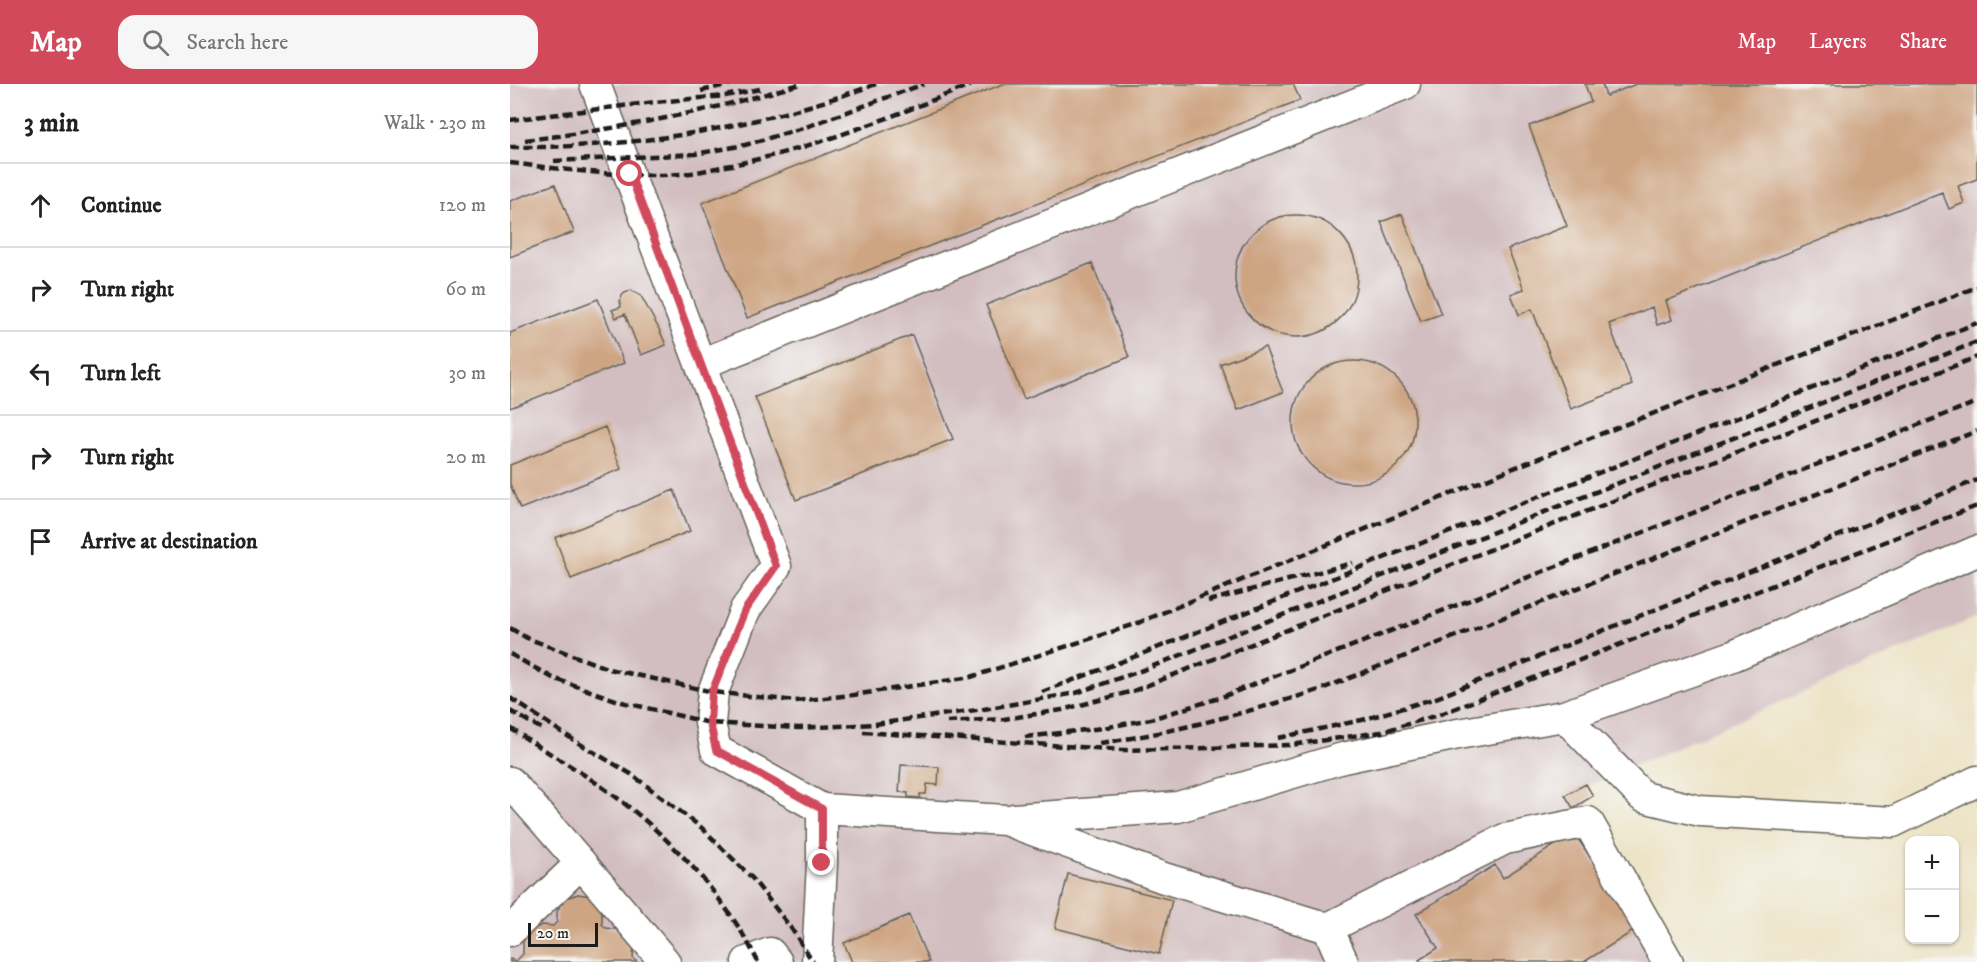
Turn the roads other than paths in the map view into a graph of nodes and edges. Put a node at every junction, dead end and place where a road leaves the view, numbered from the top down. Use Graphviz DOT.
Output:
graph roads {
  1 [pos="595,84"];
  2 [pos="1406,84"];
  3 [pos="701,364"];
  4 [pos="1977,551"];
  5 [pos="1564,716"];
  6 [pos="1977,781"];
  7 [pos="510,782"];
  8 [pos="822,809"];
  9 [pos="1005,820"];
  10 [pos="581,863"];
  11 [pos="1328,928"];
  12 [pos="510,931"];
  13 [pos="665,962"];
  14 [pos="747,962"];
  15 [pos="777,962"];
  16 [pos="817,962"];
  17 [pos="1343,962"];
  18 [pos="1668,962"];
  1 -- 3 [label="lane"];
  2 -- 3 [label="lane"];
  3 -- 8 [label="lane"];
  4 -- 5 [label="lane"];
  5 -- 6 [label="lane"];
  5 -- 9 [label="lane"];
  7 -- 10 [label="lane"];
  8 -- 9 [label="lane"];
  8 -- 16 [label="lane"];
  9 -- 11 [label="lane"];
  10 -- 12 [label="lane"];
  10 -- 13 [label="lane"];
  11 -- 17 [label="lane"];
  11 -- 18 [label="lane"];
  14 -- 15 [label="lane"];
}
